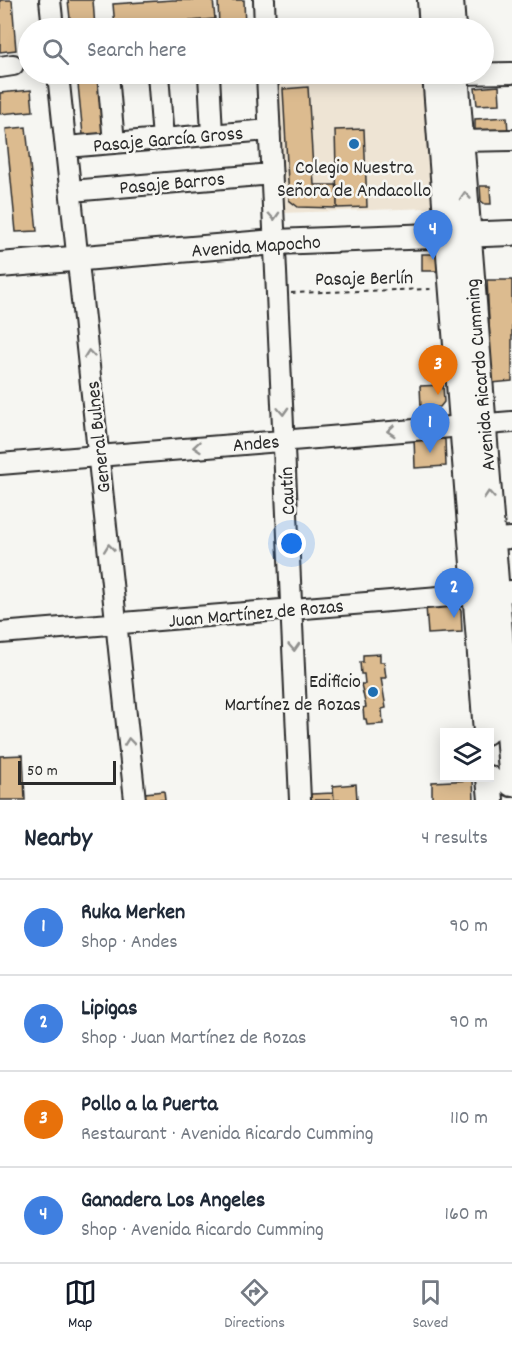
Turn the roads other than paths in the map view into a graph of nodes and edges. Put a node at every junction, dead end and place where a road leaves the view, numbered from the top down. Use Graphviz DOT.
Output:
graph roads {
  1 [pos="50,0"];
  2 [pos="264,0"];
  3 [pos="430,0"];
  4 [pos="451,0"];
  5 [pos="52,18"];
  6 [pos="265,18"];
  7 [pos="431,18"];
  8 [pos="452,18"];
  9 [pos="494,73"];
  10 [pos="512,73"];
  11 [pos="59,84"];
  12 [pos="109,84"];
  13 [pos="159,84"];
  14 [pos="210,84"];
  15 [pos="268,84"];
  16 [pos="436,84"];
  17 [pos="457,84"];
  18 [pos="270,129"];
  19 [pos="212,134"];
  20 [pos="163,139"];
  21 [pos="512,140"];
  22 [pos="461,141"];
  23 [pos="114,143"];
  24 [pos="66,147"];
  25 [pos="272,174"];
  26 [pos="71,191"];
  27 [pos="512,232"];
  28 [pos="457,234"];
  29 [pos="275,242"];
  30 [pos="79,259"];
  31 [pos="0,265"];
  32 [pos="512,422"];
  33 [pos="473,425"];
  34 [pos="284,439"];
  35 [pos="99,456"];
  36 [pos="0,464"];
  37 [pos="502,539"];
  38 [pos="494,592"];
  39 [pos="292,609"];
  40 [pos="116,623"];
  41 [pos="0,633"];
  42 [pos="486,728"];
  43 [pos="489,782"];
  44 [pos="512,784"];
  45 [pos="135,800"];
  46 [pos="300,800"];
  47 [pos="491,800"];
  1 -- 5 [label="street"];
  2 -- 6 [label="street"];
  3 -- 7 [label="main road"];
  4 -- 8 [label="main road"];
  9 -- 10 [label="street"];
  11 -- 24 [label="street, General Bulnes"];
  12 -- 23 [label="street"];
  13 -- 20 [label="street"];
  14 -- 19 [label="street"];
  15 -- 18 [label="street, Cautín"];
  16 -- 28 [label="main road, Avenida Ricardo Cumming"];
  17 -- 22 [label="main road, Avenida Ricardo Cumming"];
  18 -- 19 [label="street, Pasaje García Gross"];
  18 -- 25 [label="street, Cautín"];
  19 -- 20 [label="street, Pasaje García Gross"];
  20 -- 23 [label="street, Pasaje García Gross"];
  21 -- 22 [label="street"];
  28 -- 22 [label="main road, Avenida Ricardo Cumming, one-way"];
  23 -- 24 [label="street, Pasaje García Gross"];
  24 -- 26 [label="street, General Bulnes"];
  25 -- 26 [label="street, Pasaje Barros"];
  25 -- 29 [label="street, Cautín, one-way"];
  26 -- 30 [label="street, General Bulnes"];
  27 -- 28 [label="main road, Avenida Mapocho"];
  28 -- 29 [label="main road, Avenida Mapocho"];
  28 -- 33 [label="main road, Avenida Ricardo Cumming"];
  29 -- 30 [label="main road, Avenida Mapocho"];
  29 -- 34 [label="street, Cautín, one-way"];
  30 -- 31 [label="main road, Avenida Mapocho"];
  35 -- 30 [label="street, General Bulnes, one-way"];
  32 -- 33 [label="street, Andes"];
  33 -- 34 [label="street, Andes, one-way"];
  37 -- 33 [label="main road, Avenida Ricardo Cumming, one-way"];
  33 -- 38 [label="main road, Avenida Ricardo Cumming"];
  34 -- 35 [label="street, Andes, one-way"];
  34 -- 39 [label="street, Cautín"];
  35 -- 36 [label="street, Andes"];
  40 -- 35 [label="street, General Bulnes, one-way"];
  37 -- 38 [label="main road, Avenida Ricardo Cumming"];
  38 -- 39 [label="street, Juan Martínez de Rozas"];
  38 -- 42 [label="main road, Avenida Ricardo Cumming"];
  38 -- 44 [label="main road, Avenida Ricardo Cumming"];
  39 -- 40 [label="street, Juan Martínez de Rozas"];
  39 -- 46 [label="street, Cautín, one-way"];
  40 -- 41 [label="street, Juan Martínez de Rozas"];
  45 -- 40 [label="street, General Bulnes, one-way"];
  43 -- 47 [label="main road"];
}
